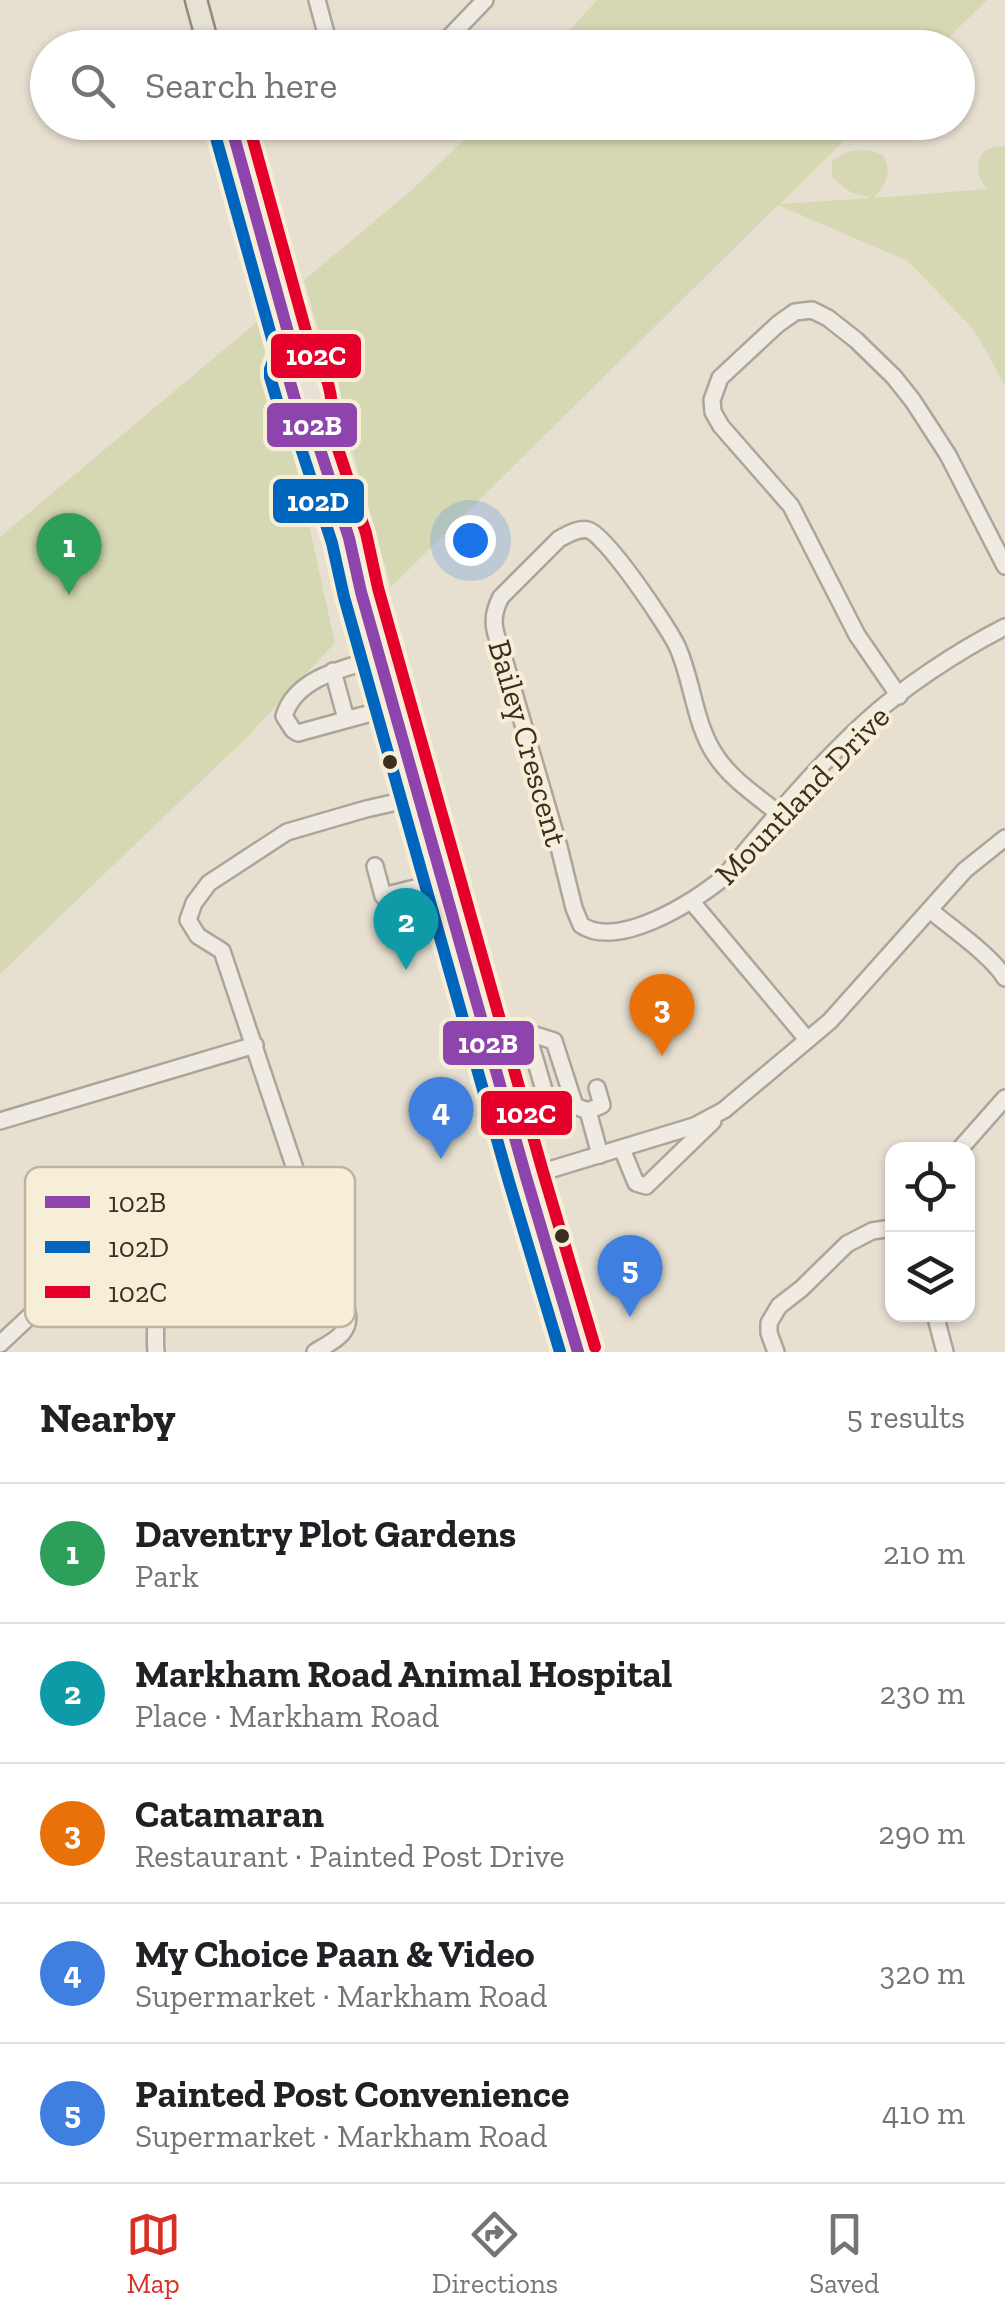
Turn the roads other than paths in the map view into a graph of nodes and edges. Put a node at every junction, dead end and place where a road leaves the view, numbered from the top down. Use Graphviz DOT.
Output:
graph roads {
  1 [pos="196,0"];
  2 [pos="317,0"];
  3 [pos="485,0"];
  4 [pos="204,30"];
  5 [pos="325,30"];
  6 [pos="456,30"];
  7 [pos="235,140"];
  8 [pos="1005,566"];
  9 [pos="1005,627"];
  10 [pos="380,658"];
  11 [pos="333,671"];
  12 [pos="899,696"];
  13 [pos="393,707"];
  14 [pos="346,719"];
  15 [pos="420,797"];
  16 [pos="778,814"];
  17 [pos="1005,838"];
  18 [pos="375,866"];
  19 [pos="443,882"];
  20 [pos="692,902"];
  21 [pos="930,910"];
  22 [pos="586,929"];
  23 [pos="1005,978"];
  24 [pos="528,1036"];
  25 [pos="806,1038"];
  26 [pos="489,1044"];
  27 [pos="255,1045"];
  28 [pos="552,1074"];
  29 [pos="596,1088"];
  30 [pos="1002,1107"];
  31 [pos="582,1108"];
  32 [pos="724,1110"];
  33 [pos="0,1121"];
  34 [pos="967,1142"];
  35 [pos="622,1148"];
  36 [pos="600,1155"];
  37 [pos="295,1167"];
  38 [pos="526,1177"];
  39 [pos="885,1229"];
  40 [pos="25,1321"];
  41 [pos="937,1322"];
  42 [pos="155,1327"];
  43 [pos="347,1327"];
  44 [pos="0,1344"];
  45 [pos="156,1352"];
  46 [pos="315,1352"];
  47 [pos="578,1352"];
  48 [pos="776,1352"];
  49 [pos="945,1352"];
  1 -- 4 [label="main road"];
  2 -- 5 [label="street"];
  3 -- 6 [label="street"];
  7 -- 10 [label="main road"];
  8 -- 12 [label="street"];
  9 -- 12 [label="street, Mountland Drive"];
  10 -- 11 [label="street"];
  10 -- 13 [label="main road"];
  11 -- 14 [label="street"];
  11 -- 14 [label="street"];
  12 -- 16 [label="street, Mountland Drive"];
  13 -- 14 [label="street"];
  13 -- 15 [label="main road"];
  15 -- 19 [label="main road"];
  15 -- 27 [label="street"];
  16 -- 20 [label="street, Mountland Drive"];
  16 -- 22 [label="street, Bailey Crescent"];
  17 -- 21 [label="street"];
  18 -- 19 [label="street"];
  19 -- 26 [label="main road"];
  20 -- 22 [label="street, Mountland Drive"];
  20 -- 25 [label="street"];
  21 -- 23 [label="street"];
  21 -- 25 [label="street"];
  24 -- 26 [label="street"];
  24 -- 28 [label="street"];
  24 -- 28 [label="street"];
  25 -- 32 [label="street"];
  26 -- 38 [label="main road"];
  27 -- 33 [label="street"];
  27 -- 37 [label="street"];
  28 -- 31 [label="street"];
  28 -- 31 [label="street"];
  29 -- 31 [label="street"];
  30 -- 34 [label="street"];
  31 -- 36 [label="street"];
  32 -- 35 [label="street"];
  32 -- 35 [label="street"];
  35 -- 36 [label="street"];
  36 -- 38 [label="street"];
  38 -- 47 [label="main road"];
  39 -- 48 [label="street"];
  40 -- 44 [label="street"];
  41 -- 49 [label="street"];
  42 -- 45 [label="street"];
  43 -- 46 [label="street"];
}
